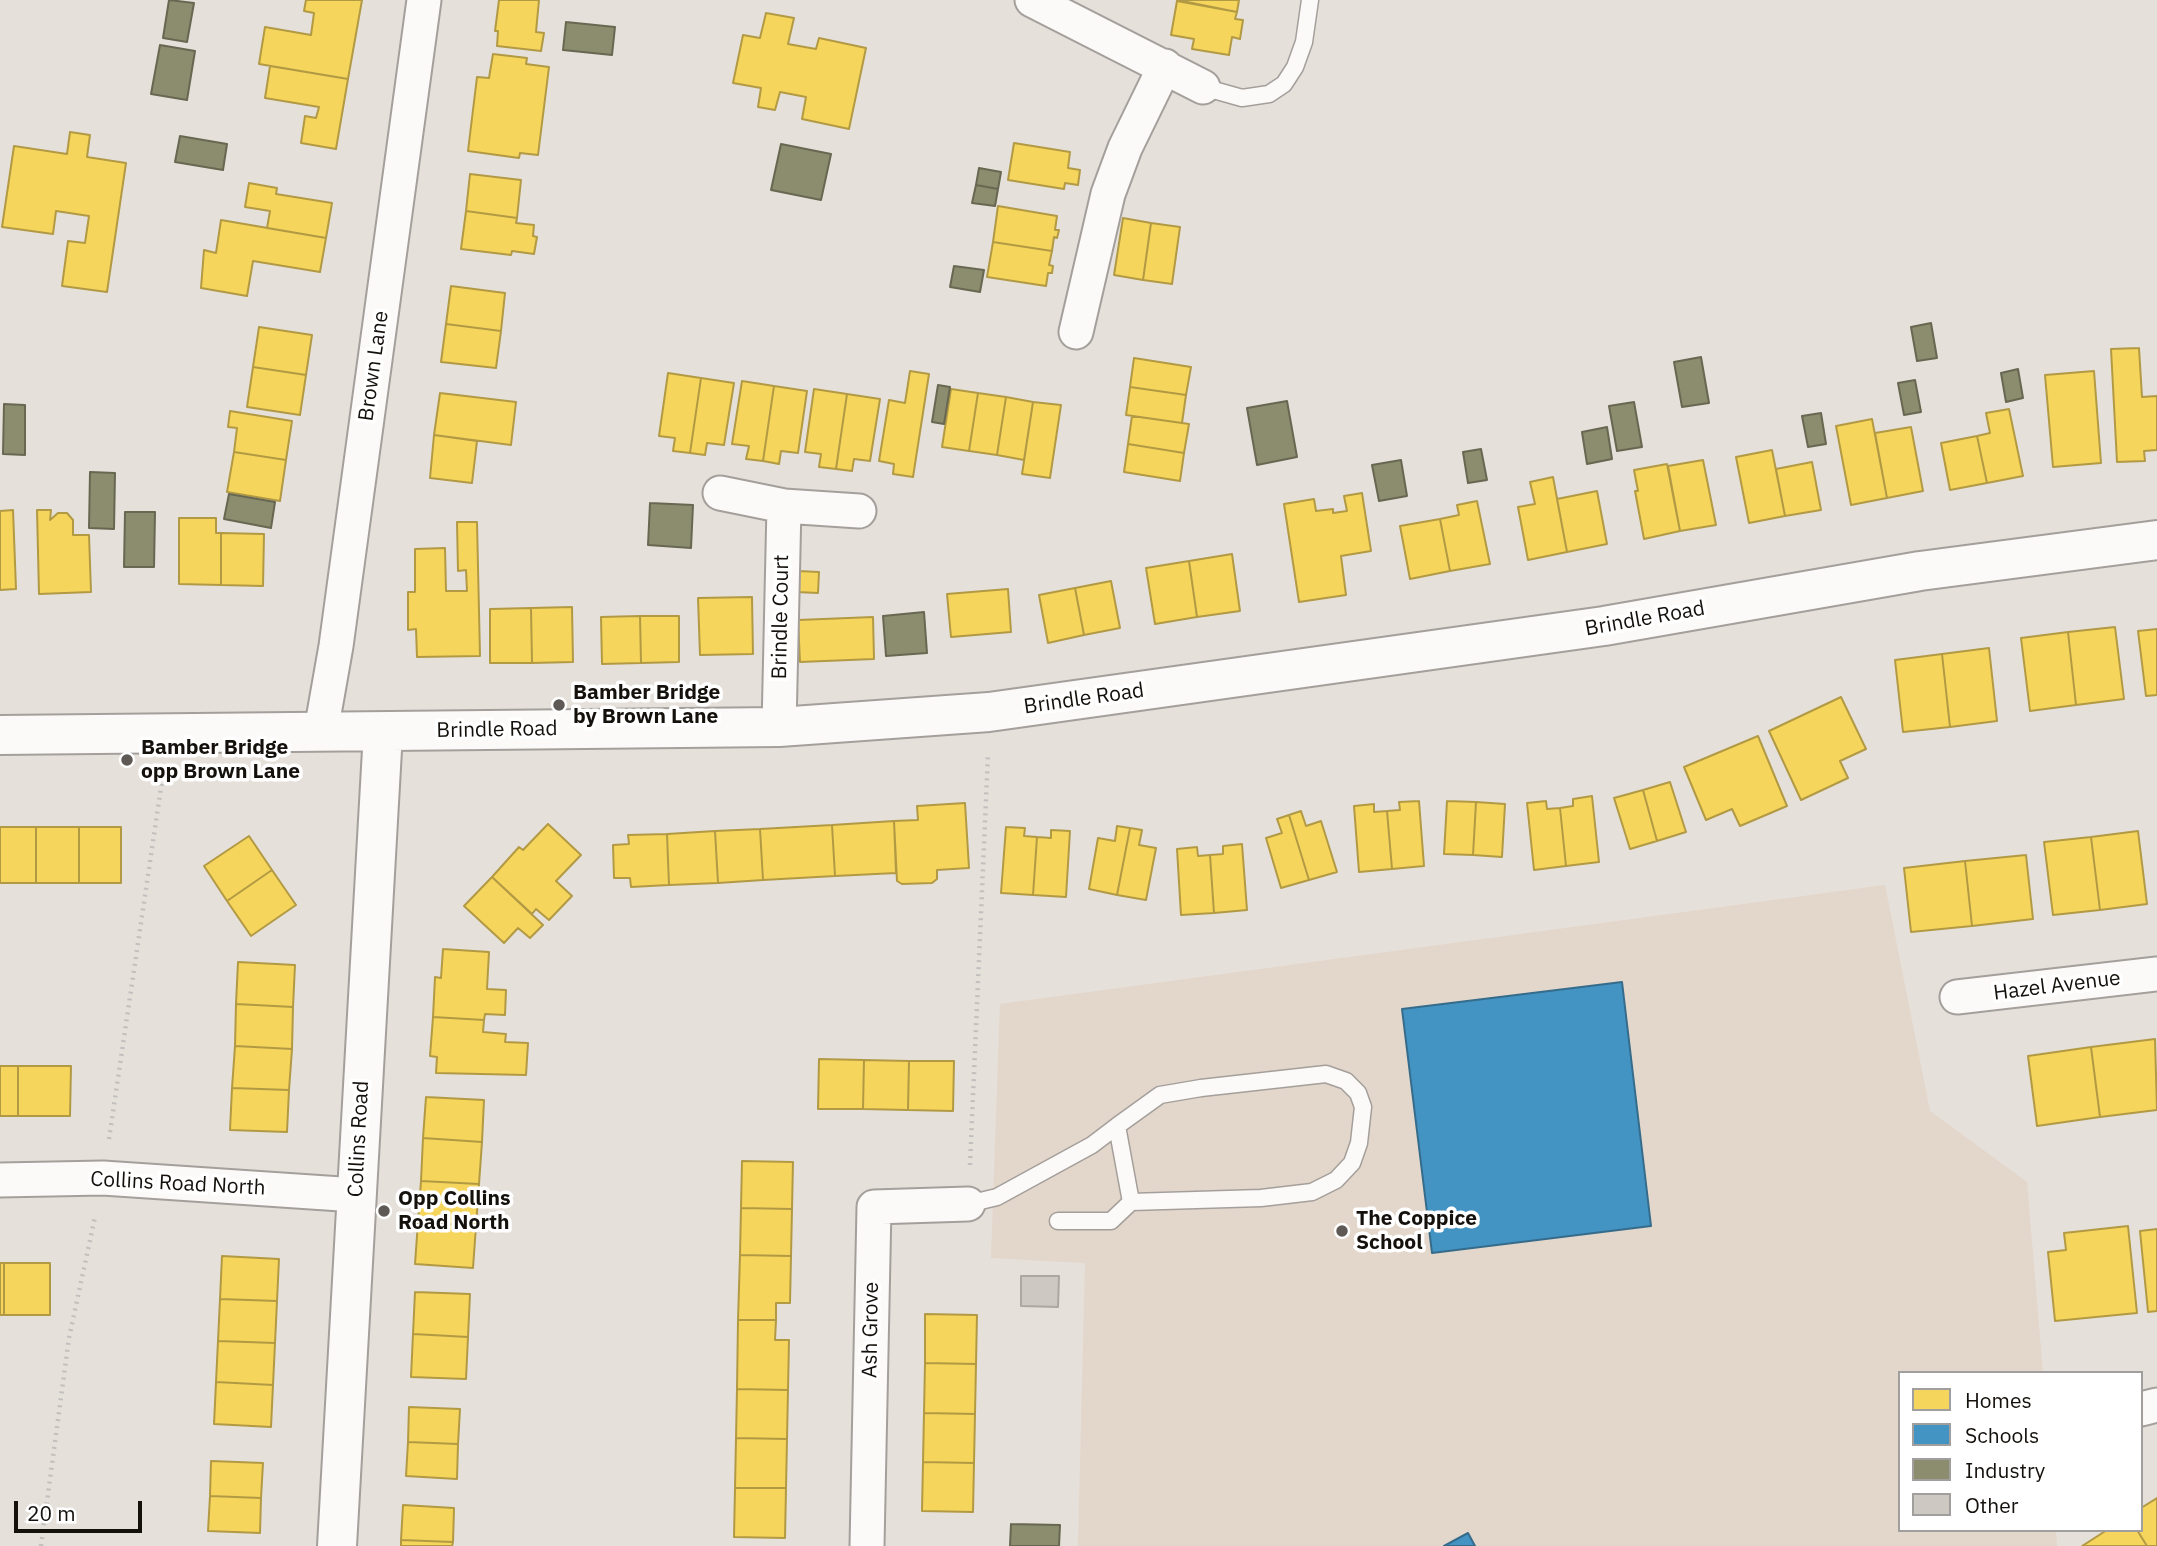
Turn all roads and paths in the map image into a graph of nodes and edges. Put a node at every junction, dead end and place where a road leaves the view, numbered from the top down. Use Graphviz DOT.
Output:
graph roads {
  1 [pos="424,0"];
  2 [pos="1032,0"];
  3 [pos="1310,0"];
  4 [pos="1165,66"];
  5 [pos="1203,88"];
  6 [pos="1076,332"];
  7 [pos="719,493"];
  8 [pos="784,506"];
  9 [pos="859,511"];
  10 [pos="2157,540"];
  11 [pos="989,712"];
  12 [pos="779,727"];
  13 [pos="321,731"];
  14 [pos="383,732"];
  15 [pos="0,735"];
  16 [pos="2157,974"];
  17 [pos="1957,997"];
  18 [pos="1117,1126"];
  19 [pos="0,1180"];
  20 [pos="356,1195"];
  21 [pos="1131,1202"];
  22 [pos="968,1204"];
  23 [pos="1058,1221"];
  24 [pos="337,1546"];
  25 [pos="867,1546"];
  1 -- 13 [label="street, Brown Lane"];
  2 -- 4 [label="street"];
  3 -- 5 [label="lane"];
  4 -- 5 [label="street"];
  4 -- 6 [label="street"];
  7 -- 8 [label="street"];
  8 -- 9 [label="street"];
  8 -- 12 [label="street, Brindle Court"];
  10 -- 11 [label="street, Brindle Road"];
  11 -- 12 [label="street, Brindle Road"];
  11 -- 22 [label="path"];
  12 -- 14 [label="street, Brindle Road"];
  13 -- 14 [label="street, Brindle Road"];
  13 -- 15 [label="street, Brindle Road"];
  14 -- 20 [label="street, Collins Road"];
  16 -- 17 [label="street, Hazel Avenue"];
  18 -- 21 [label="lane"];
  18 -- 21 [label="lane"];
  18 -- 22 [label="lane"];
  19 -- 20 [label="street, Collins Road North"];
  20 -- 24 [label="street, Collins Road"];
  21 -- 23 [label="lane"];
  22 -- 25 [label="street, Ash Grove"];
}
